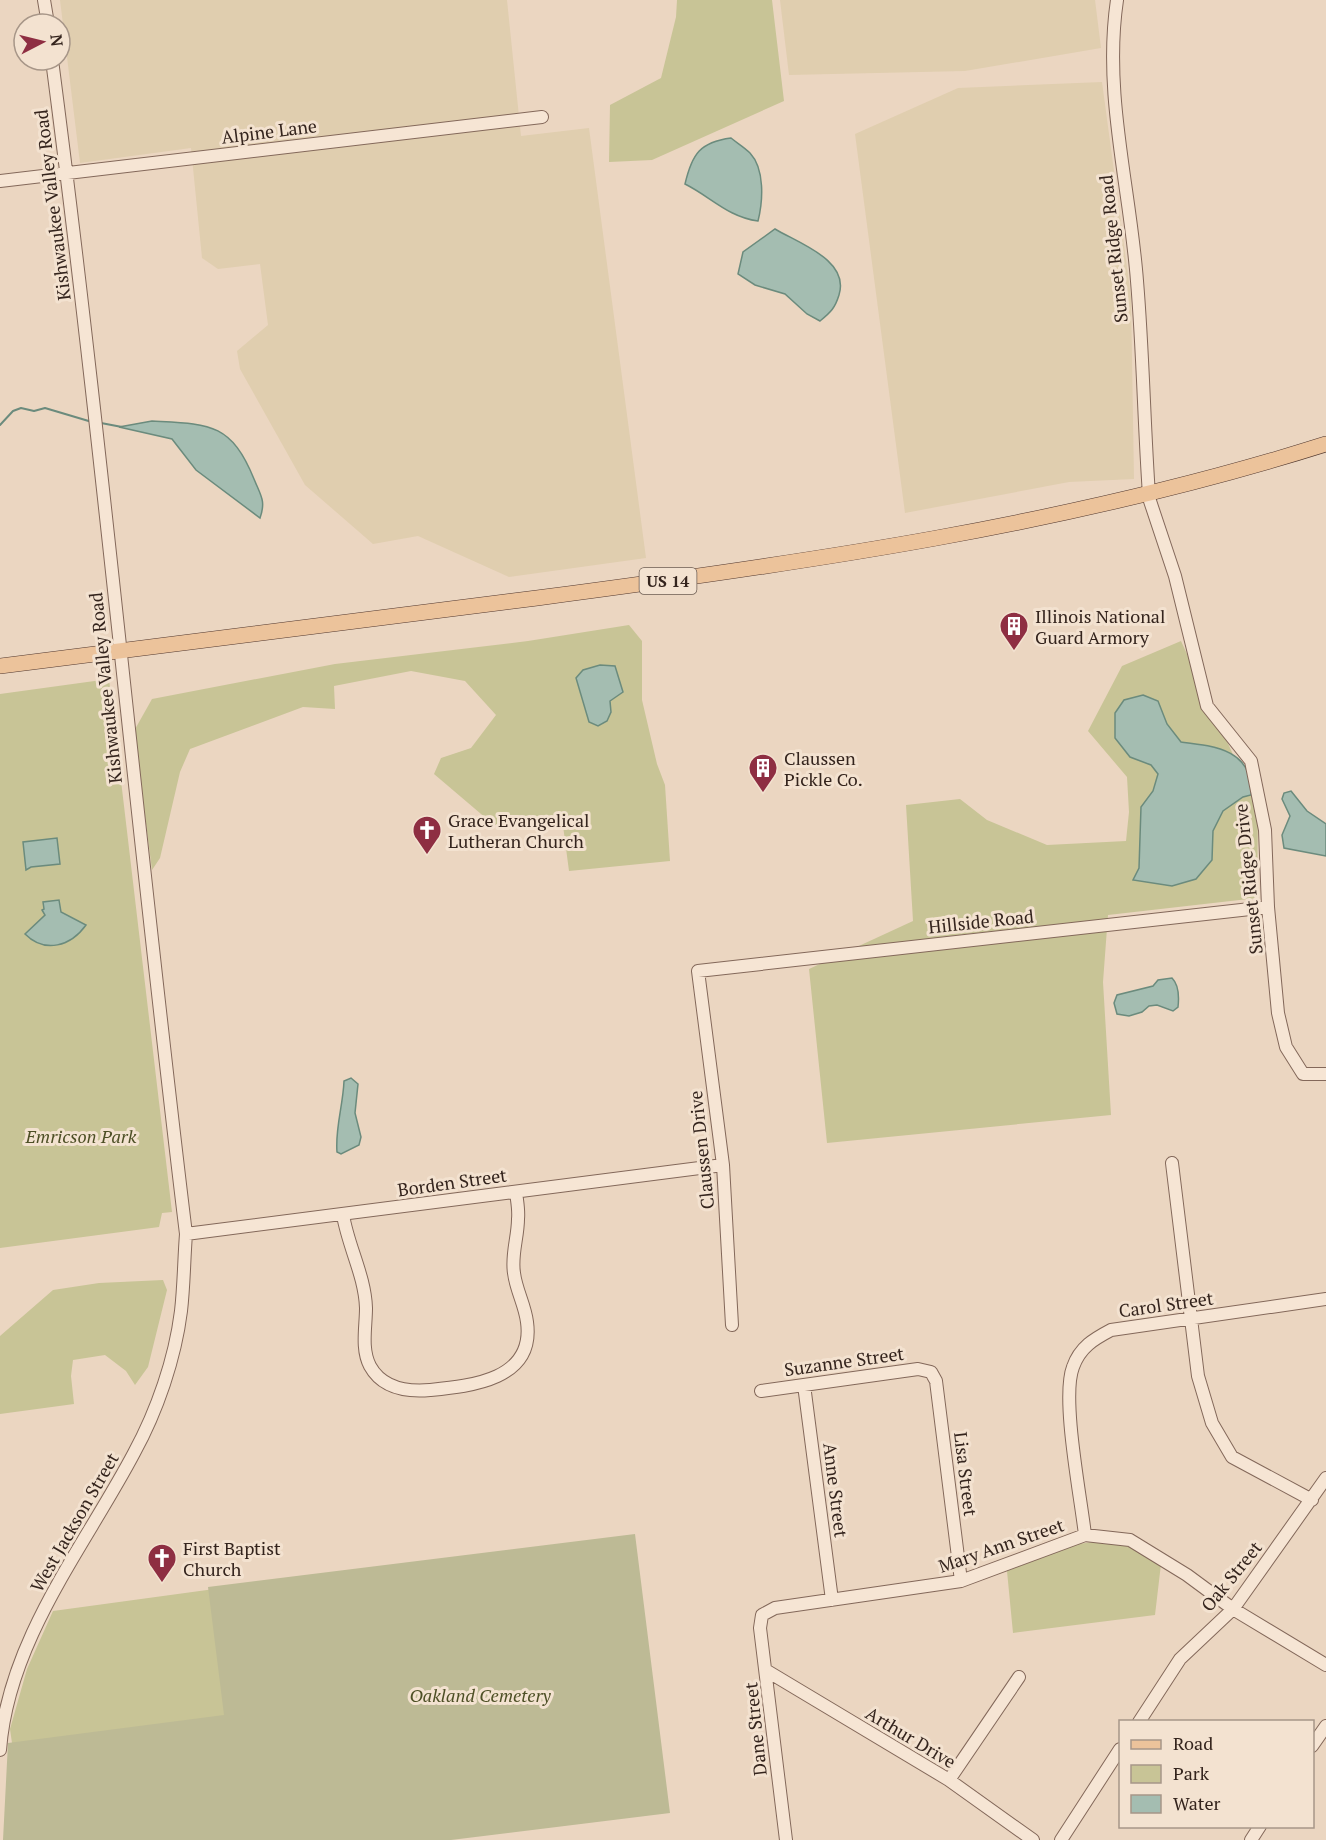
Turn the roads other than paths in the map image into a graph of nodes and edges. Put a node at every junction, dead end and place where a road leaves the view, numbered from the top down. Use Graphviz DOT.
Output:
graph roads {
  1 [pos="1117,0"];
  2 [pos="54,72"];
  3 [pos="542,117"];
  4 [pos="67,172"];
  5 [pos="0,181"];
  6 [pos="1326,444"];
  7 [pos="1148,495"];
  8 [pos="119,652"];
  9 [pos="0,666"];
  10 [pos="1268,907"];
  11 [pos="698,971"];
  12 [pos="1326,1074"];
  13 [pos="1172,1163"];
  14 [pos="723,1164"];
  15 [pos="516,1192"];
  16 [pos="343,1215"];
  17 [pos="186,1234"];
  18 [pos="1326,1299"];
  19 [pos="181,1312"];
  20 [pos="1192,1318"];
  21 [pos="732,1325"];
  22 [pos="932,1372"];
  23 [pos="804,1384"];
  24 [pos="761,1391"];
  25 [pos="1326,1478"];
  26 [pos="1312,1500"];
  27 [pos="1085,1535"];
  28 [pos="961,1581"];
  29 [pos="832,1600"];
  30 [pos="1233,1609"];
  31 [pos="762,1615"];
  32 [pos="1326,1665"];
  33 [pos="767,1671"];
  34 [pos="1019,1677"];
  35 [pos="1140,1720"];
  36 [pos="1326,1726"];
  37 [pos="1314,1743"];
  38 [pos="0,1749"];
  39 [pos="1119,1751"];
  40 [pos="949,1780"];
  41 [pos="786,1840"];
  42 [pos="1034,1840"];
  43 [pos="1061,1840"];
  1 -- 7 [label="street, Sunset Ridge Road"];
  2 -- 4 [label="street, Kishwaukee Valley Road"];
  3 -- 4 [label="street, Alpine Lane"];
  4 -- 5 [label="street, Alpine Lane"];
  4 -- 8 [label="street, Kishwaukee Valley Road"];
  6 -- 7 [label="main road, US 14"];
  7 -- 8 [label="main road, US 14"];
  7 -- 10 [label="street, Sunset Ridge Drive"];
  8 -- 9 [label="main road, US 14"];
  8 -- 17 [label="street, Kishwaukee Valley Road"];
  10 -- 11 [label="street, Hillside Road"];
  10 -- 12 [label="street, Sunset Ridge Drive"];
  11 -- 14 [label="street, Claussen Drive"];
  13 -- 20 [label="street"];
  14 -- 15 [label="street, Borden Street"];
  14 -- 21 [label="street, Claussen Drive"];
  15 -- 16 [label="street, Borden Street"];
  15 -- 16 [label="street"];
  16 -- 17 [label="street, Borden Street"];
  17 -- 19 [label="street, Kishwaukee Valley Road"];
  18 -- 20 [label="street, Carol Street"];
  19 -- 38 [label="street, West Jackson Street"];
  20 -- 26 [label="street"];
  20 -- 27 [label="street, Carol Street"];
  22 -- 23 [label="street, Suzanne Street"];
  22 -- 28 [label="street, Lisa Street"];
  23 -- 24 [label="street, Suzanne Street"];
  23 -- 29 [label="street, Anne Street"];
  25 -- 26 [label="street, Oak Street"];
  26 -- 30 [label="street, Oak Street"];
  27 -- 28 [label="street, Mary Ann Street"];
  27 -- 30 [label="street, Mary Ann Street"];
  28 -- 29 [label="street, Mary Ann Street"];
  29 -- 31 [label="street, Mary Ann Street"];
  30 -- 32 [label="street, Mary Ann Street"];
  30 -- 35 [label="street, Oak Street"];
  31 -- 33 [label="street, Dane Street"];
  33 -- 40 [label="street, Arthur Drive"];
  33 -- 41 [label="street, Dane Street"];
  34 -- 40 [label="street"];
  36 -- 37 [label="street"];
  39 -- 43 [label="street"];
  40 -- 42 [label="street, Arthur Drive"];
}
